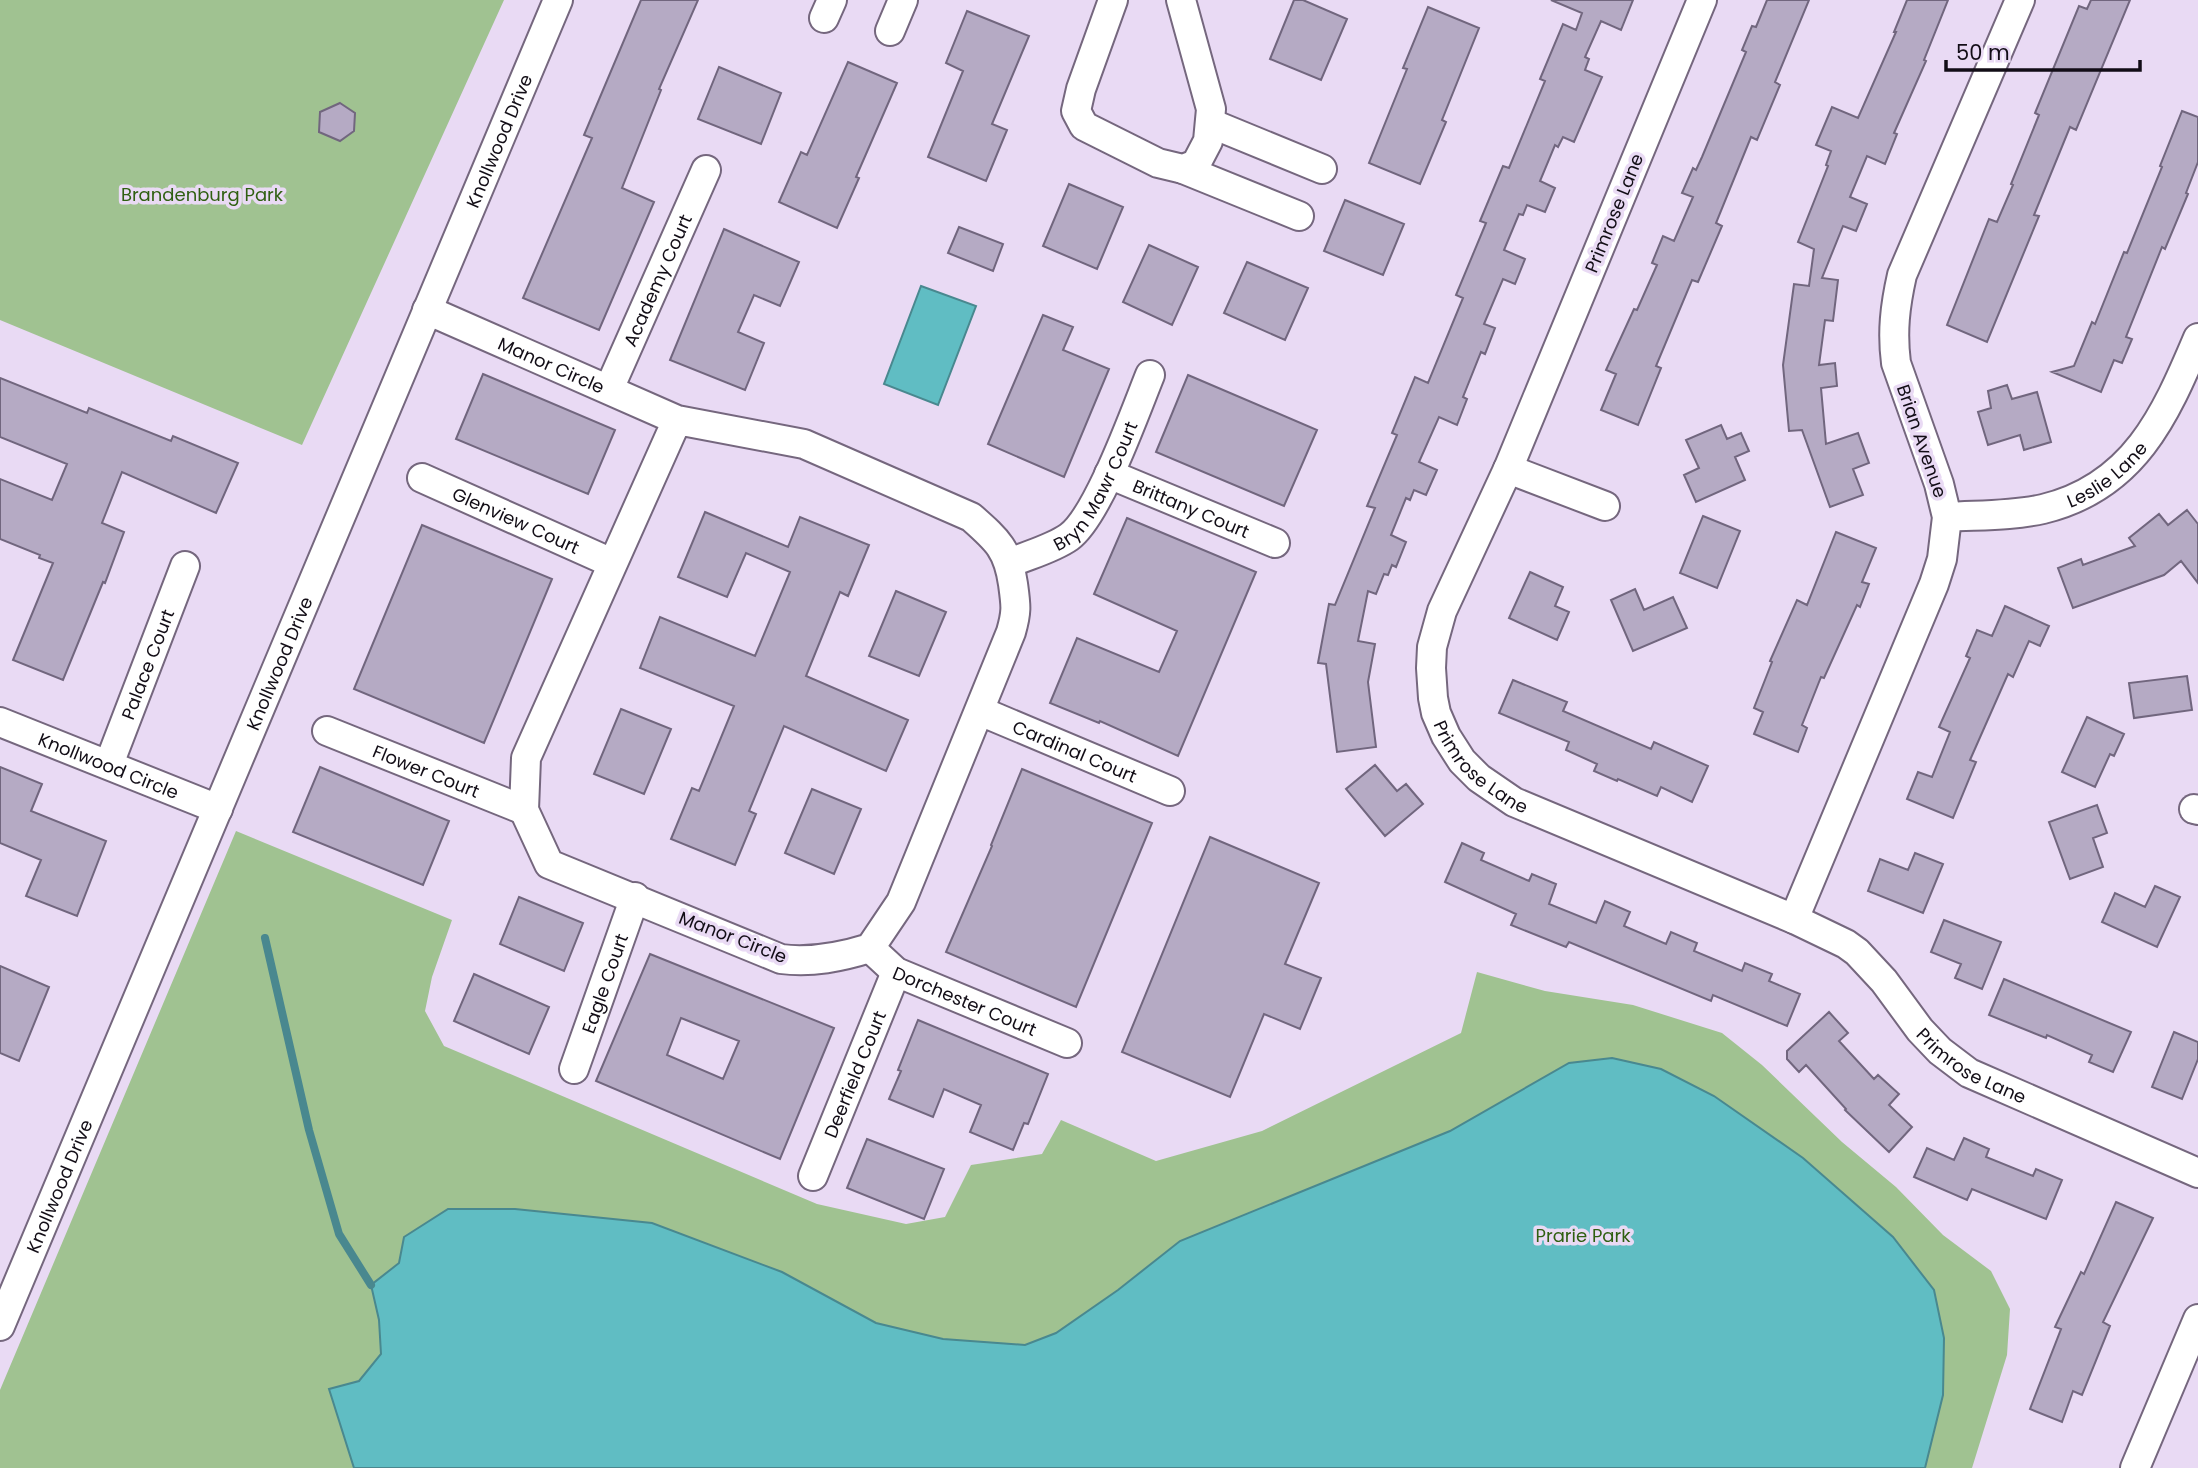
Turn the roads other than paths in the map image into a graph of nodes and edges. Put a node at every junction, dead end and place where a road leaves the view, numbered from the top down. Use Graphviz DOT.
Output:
graph roads {
  1 [pos="558,0"];
  2 [pos="903,0"];
  3 [pos="1114,0"];
  4 [pos="1181,0"];
  5 [pos="1702,0"];
  6 [pos="2020,0"];
  7 [pos="890,31"];
  8 [pos="1210,123"];
  9 [pos="1183,169"];
  10 [pos="1322,169"];
  11 [pos="706,170"];
  12 [pos="1300,216"];
  13 [pos="427,310"];
  14 [pos="2198,338"];
  15 [pos="1150,375"];
  16 [pos="609,389"];
  17 [pos="677,420"];
  18 [pos="1508,469"];
  19 [pos="1109,474"];
  20 [pos="422,478"];
  21 [pos="1605,506"];
  22 [pos="1947,517"];
  23 [pos="1275,543"];
  24 [pos="612,563"];
  25 [pos="1010,563"];
  26 [pos="185,566"];
  27 [pos="980,711"];
  28 [pos="0,722"];
  29 [pos="327,731"];
  30 [pos="109,764"];
  31 [pos="1170,791"];
  32 [pos="218,809"];
  33 [pos="524,810"];
  34 [pos="635,897"];
  35 [pos="1794,919"];
  36 [pos="870,948"];
  37 [pos="896,972"];
  38 [pos="1067,1043"];
  39 [pos="574,1069"];
  40 [pos="2198,1173"];
  41 [pos="813,1175"];
  42 [pos="1,1318"];
  43 [pos="2198,1319"];
  44 [pos="2135,1468"];
  1 -- 13 [label="street, Knollwood Drive"];
  2 -- 7 [label="street"];
  3 -- 9 [label="street"];
  4 -- 8 [label="street"];
  5 -- 18 [label="street, Primrose Lane"];
  6 -- 22 [label="street, Brian Avenue"];
  8 -- 9 [label="street"];
  8 -- 10 [label="street"];
  9 -- 12 [label="street"];
  11 -- 16 [label="street, Academy Court"];
  13 -- 16 [label="street, Manor Circle"];
  13 -- 32 [label="street, Knollwood Drive"];
  14 -- 22 [label="street, Leslie Lane"];
  15 -- 19 [label="street, Bryn Mawr Court"];
  16 -- 17 [label="street, Manor Circle"];
  17 -- 24 [label="street, Manor Circle"];
  17 -- 25 [label="street, Manor Circle"];
  18 -- 21 [label="street"];
  18 -- 35 [label="street, Primrose Lane"];
  19 -- 23 [label="street, Brittany Court"];
  19 -- 25 [label="street, Bryn Mawr Court"];
  20 -- 24 [label="street, Glenview Court"];
  22 -- 35 [label="street, Brian Avenue"];
  24 -- 33 [label="street, Manor Circle"];
  25 -- 27 [label="street, Manor Circle"];
  26 -- 30 [label="street, Palace Court"];
  27 -- 31 [label="street, Cardinal Court"];
  27 -- 36 [label="street, Manor Circle"];
  28 -- 30 [label="street, Knollwood Circle"];
  29 -- 33 [label="street, Flower Court"];
  30 -- 32 [label="street, Knollwood Circle"];
  32 -- 42 [label="street, Knollwood Drive"];
  33 -- 34 [label="street, Manor Circle"];
  34 -- 36 [label="street, Manor Circle"];
  34 -- 39 [label="street, Eagle Court"];
  35 -- 40 [label="street, Primrose Lane"];
  36 -- 37 [label="street, Dorchester Court"];
  37 -- 38 [label="street, Dorchester Court"];
  37 -- 41 [label="street, Deerfield Court"];
  43 -- 44 [label="street"];
}
